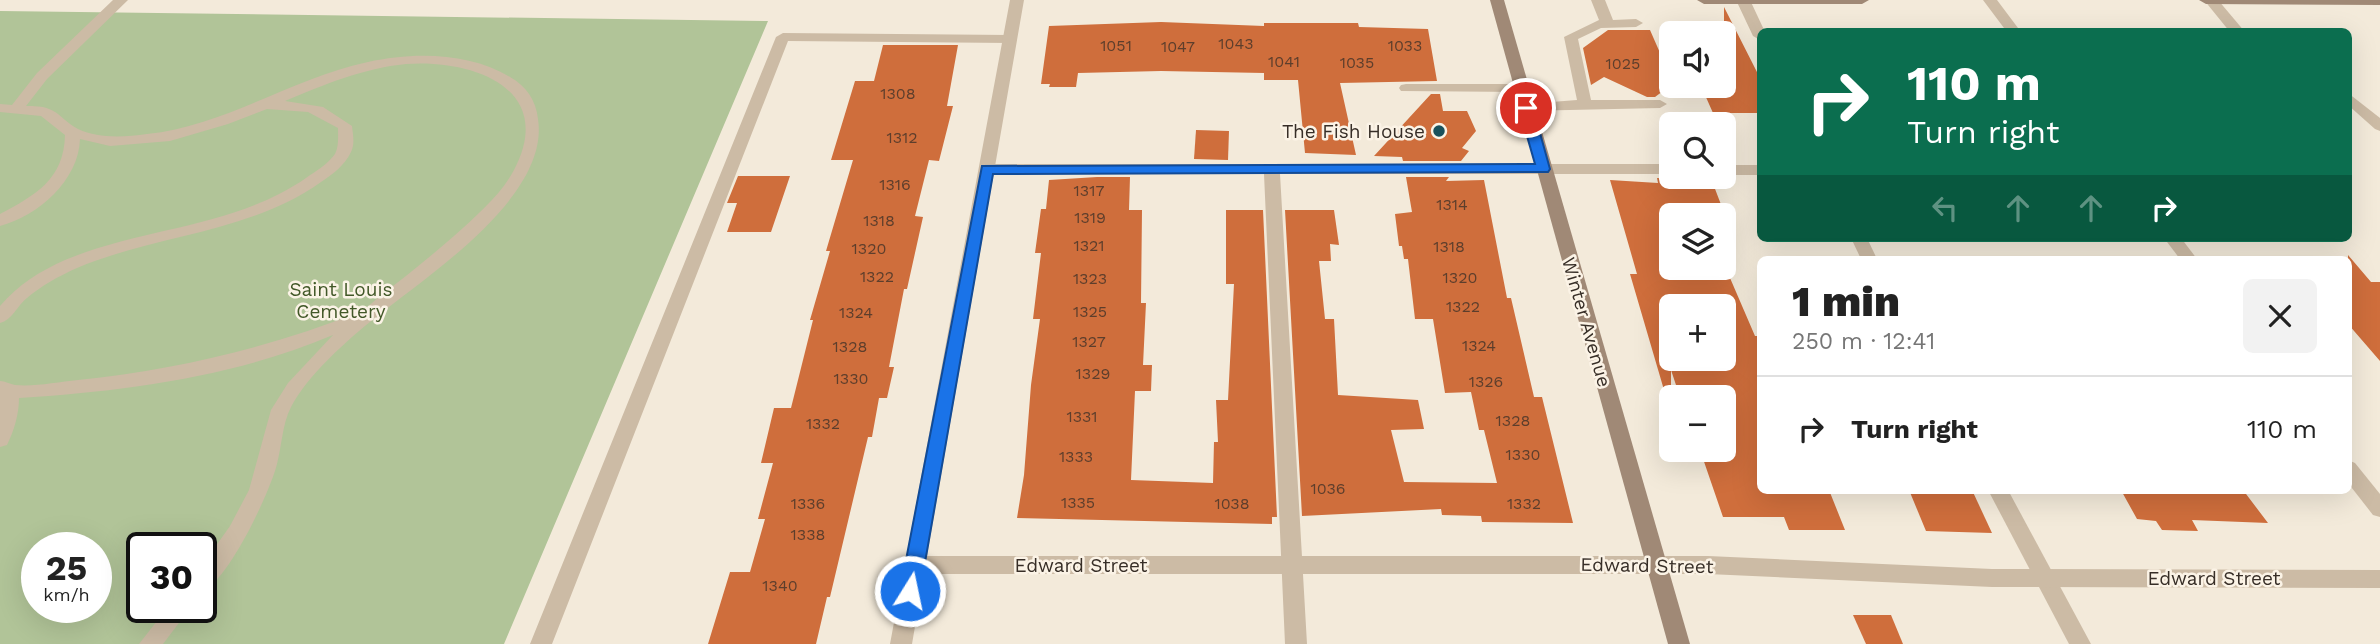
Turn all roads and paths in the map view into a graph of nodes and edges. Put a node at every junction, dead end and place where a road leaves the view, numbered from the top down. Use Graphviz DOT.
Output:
graph roads {
  1 [pos="121,0"];
  2 [pos="1017,0"];
  3 [pos="1497,0"];
  4 [pos="1598,0"];
  5 [pos="1704,0"];
  6 [pos="1862,0"];
  7 [pos="1990,0"];
  8 [pos="2208,0"];
  9 [pos="1743,1"];
  10 [pos="2380,1"];
  11 [pos="1636,23"];
  12 [pos="1608,24"];
  13 [pos="2011,28"];
  14 [pos="2234,28"];
  15 [pos="1757,30"];
  16 [pos="1010,39"];
  17 [pos="1406,88"];
  18 [pos="1520,89"];
  19 [pos="2352,100"];
  20 [pos="1585,104"];
  21 [pos="1660,104"];
  22 [pos="266,105"];
  23 [pos="0,108"];
  24 [pos="17,108"];
  25 [pos="1526,108"];
  26 [pos="2380,125"];
  27 [pos="73,132"];
  28 [pos="987,169"];
  29 [pos="1272,169"];
  30 [pos="1543,169"];
  31 [pos="1659,169"];
  32 [pos="1736,170"];
  33 [pos="1757,170"];
  34 [pos="0,221"];
  35 [pos="2175,242"];
  36 [pos="2187,256"];
  37 [pos="374,309"];
  38 [pos="0,317"];
  39 [pos="5,389"];
  40 [pos="0,440"];
  41 [pos="2352,473"];
  42 [pos="2000,494"];
  43 [pos="2380,509"];
  44 [pos="217,561"];
  45 [pos="915,565"];
  46 [pos="1291,565"];
  47 [pos="1659,566"];
  48 [pos="2045,578"];
  49 [pos="2380,579"];
  50 [pos="168,623"];
  51 [pos="150,644"];
  52 [pos="541,644"];
  53 [pos="901,644"];
  54 [pos="1296,644"];
  55 [pos="1679,644"];
  56 [pos="2080,644"];
  1 -- 24 [label="street"];
  2 -- 16 [label="street"];
  3 -- 18 [label="main road, Winter Avenue"];
  4 -- 12 [label="street"];
  5 -- 9 [label="main road"];
  6 -- 9 [label="main road"];
  7 -- 13 [label="street"];
  8 -- 10 [label="main road"];
  8 -- 14 [label="street"];
  9 -- 15 [label="street"];
  11 -- 12 [label="street"];
  12 -- 20 [label="street"];
  16 -- 28 [label="street"];
  16 -- 52 [label="street"];
  17 -- 18 [label="street"];
  18 -- 25 [label="main road, Winter Avenue"];
  19 -- 26 [label="street"];
  20 -- 21 [label="street"];
  20 -- 25 [label="street"];
  22 -- 27 [label="street"];
  22 -- 37 [label="street"];
  22 -- 38 [label="street"];
  23 -- 24 [label="street"];
  24 -- 27 [label="street"];
  25 -- 30 [label="main road, Winter Avenue"];
  27 -- 34 [label="street"];
  28 -- 29 [label="street"];
  28 -- 45 [label="street"];
  29 -- 30 [label="street"];
  29 -- 46 [label="street"];
  30 -- 31 [label="street"];
  30 -- 47 [label="main road, Winter Avenue"];
  32 -- 33 [label="street"];
  35 -- 36 [label="street"];
  37 -- 39 [label="street"];
  37 -- 44 [label="street"];
  39 -- 40 [label="street"];
  41 -- 43 [label="street"];
  42 -- 48 [label="street"];
  45 -- 46 [label="street, Edward Street"];
  45 -- 53 [label="street"];
  46 -- 47 [label="street, Edward Street"];
  46 -- 54 [label="street"];
  47 -- 48 [label="street, Edward Street"];
  47 -- 55 [label="main road, Winter Avenue"];
  48 -- 49 [label="street, Edward Street"];
  48 -- 56 [label="street"];
  50 -- 51 [label="street"];
}
